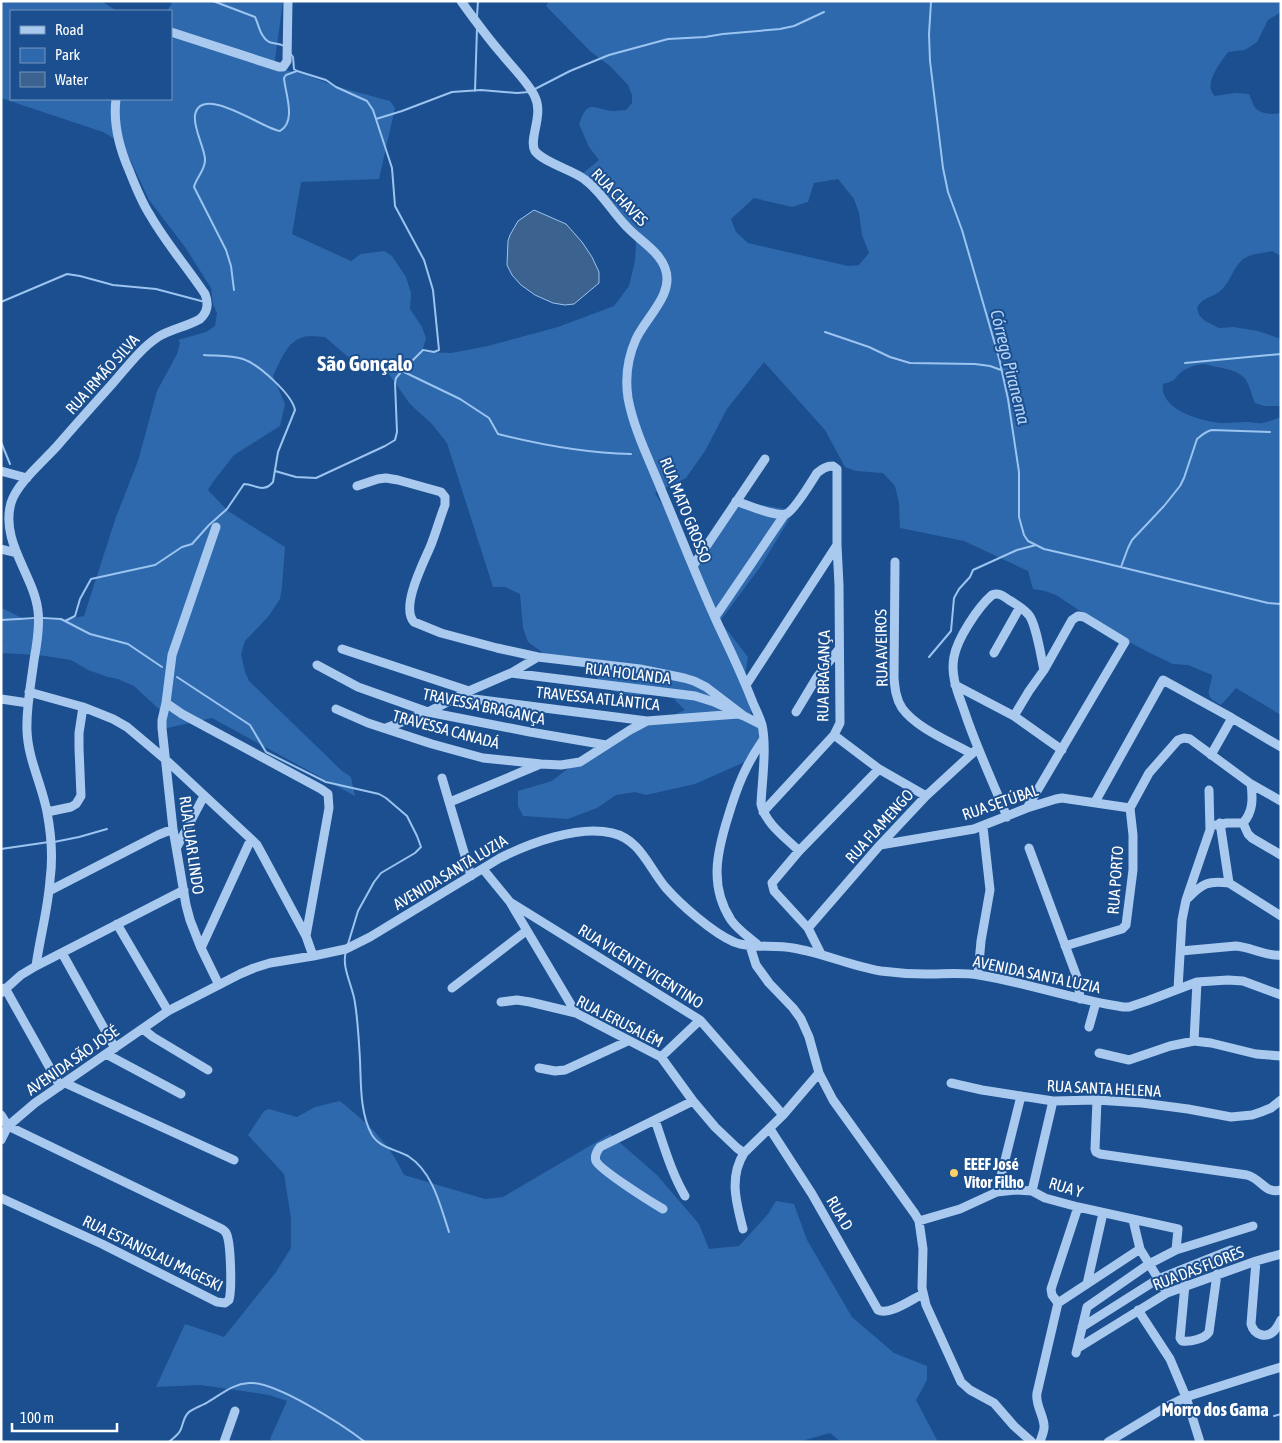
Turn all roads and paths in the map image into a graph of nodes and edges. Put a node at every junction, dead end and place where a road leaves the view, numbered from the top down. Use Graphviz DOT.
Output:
graph roads {
  1 [pos="288,1"];
  2 [pos="461,1"];
  3 [pos="172,32"];
  4 [pos="116,100"];
  5 [pos="658,303"];
  6 [pos="765,459"];
  7 [pos="1,471"];
  8 [pos="27,478"];
  9 [pos="356,486"];
  10 [pos="736,502"];
  11 [pos="785,514"];
  12 [pos="216,526"];
  13 [pos="837,540"];
  14 [pos="1,549"];
  15 [pos="17,552"];
  16 [pos="895,562"];
  17 [pos="693,566"];
  18 [pos="1020,607"];
  19 [pos="715,617"];
  20 [pos="342,649"];
  21 [pos="839,649"];
  22 [pos="994,653"];
  23 [pos="538,657"];
  24 [pos="317,664"];
  25 [pos="1044,670"];
  26 [pos="511,673"];
  27 [pos="746,685"];
  28 [pos="955,685"];
  29 [pos="469,691"];
  30 [pos="29,692"];
  31 [pos="458,697"];
  32 [pos="1,699"];
  33 [pos="166,702"];
  34 [pos="28,703"];
  35 [pos="83,707"];
  36 [pos="336,709"];
  37 [pos="428,712"];
  38 [pos="796,712"];
  39 [pos="741,715"];
  40 [pos="1014,716"];
  41 [pos="1232,718"];
  42 [pos="647,721"];
  43 [pos="762,725"];
  44 [pos="386,728"];
  45 [pos="834,735"];
  46 [pos="763,740"];
  47 [pos="606,745"];
  48 [pos="1281,747"];
  49 [pos="1062,750"];
  50 [pos="975,751"];
  51 [pos="1211,755"];
  52 [pos="165,759"];
  53 [pos="541,764"];
  54 [pos="879,769"];
  55 [pos="442,778"];
  56 [pos="1251,784"];
  57 [pos="1209,790"];
  58 [pos="204,796"];
  59 [pos="926,796"];
  60 [pos="1281,801"];
  61 [pos="450,802"];
  62 [pos="1095,802"];
  63 [pos="1027,808"];
  64 [pos="1130,808"];
  65 [pos="47,812"];
  66 [pos="763,812"];
  67 [pos="1007,816"];
  68 [pos="1220,823"];
  69 [pos="1243,823"];
  70 [pos="983,827"];
  71 [pos="173,829"];
  72 [pos="1210,830"];
  73 [pos="251,838"];
  74 [pos="880,845"];
  75 [pos="177,846"];
  76 [pos="1029,848"];
  77 [pos="798,851"];
  78 [pos="1281,856"];
  79 [pos="483,869"];
  80 [pos="471,876"];
  81 [pos="1229,883"];
  82 [pos="184,890"];
  83 [pos="49,891"];
  84 [pos="1186,900"];
  85 [pos="510,902"];
  86 [pos="1281,916"];
  87 [pos="117,924"];
  88 [pos="808,928"];
  89 [pos="526,931"];
  90 [pos="306,936"];
  91 [pos="754,946"];
  92 [pos="1065,946"];
  93 [pos="201,948"];
  94 [pos="1181,951"];
  95 [pos="62,953"];
  96 [pos="821,954"];
  97 [pos="1281,955"];
  98 [pos="313,956"];
  99 [pos="36,966"];
  100 [pos="978,974"];
  101 [pos="1197,982"];
  102 [pos="219,985"];
  103 [pos="452,988"];
  104 [pos="1178,989"];
  105 [pos="3,991"];
  106 [pos="1281,995"];
  107 [pos="1080,1000"];
  108 [pos="501,1002"];
  109 [pos="1096,1002"];
  110 [pos="168,1012"];
  111 [pos="576,1013"];
  112 [pos="700,1020"];
  113 [pos="1089,1027"];
  114 [pos="143,1029"];
  115 [pos="628,1041"];
  116 [pos="1194,1041"];
  117 [pos="115,1048"];
  118 [pos="1099,1053"];
  119 [pos="106,1054"];
  120 [pos="1281,1056"];
  121 [pos="661,1057"];
  122 [pos="539,1068"];
  123 [pos="208,1070"];
  124 [pos="819,1073"];
  125 [pos="951,1083"];
  126 [pos="63,1084"];
  127 [pos="181,1094"];
  128 [pos="1021,1096"];
  129 [pos="1097,1100"];
  130 [pos="1281,1100"];
  131 [pos="693,1101"];
  132 [pos="1053,1102"];
  133 [pos="1,1115"];
  134 [pos="783,1115"];
  135 [pos="655,1120"];
  136 [pos="770,1129"];
  137 [pos="4,1133"];
  138 [pos="744,1153"];
  139 [pos="234,1160"];
  140 [pos="1281,1190"];
  141 [pos="997,1192"];
  142 [pos="1032,1192"];
  143 [pos="685,1196"];
  144 [pos="1,1198"];
  145 [pos="1078,1207"];
  146 [pos="663,1209"];
  147 [pos="1104,1213"];
  148 [pos="1133,1220"];
  149 [pos="918,1221"];
  150 [pos="1253,1226"];
  151 [pos="743,1229"];
  152 [pos="1140,1249"];
  153 [pos="1176,1250"];
  154 [pos="1231,1250"];
  155 [pos="1281,1254"];
  156 [pos="1256,1261"];
  157 [pos="1148,1264"];
  158 [pos="1217,1274"];
  159 [pos="1158,1279"];
  160 [pos="1087,1284"];
  161 [pos="1185,1285"];
  162 [pos="1167,1292"];
  163 [pos="923,1294"];
  164 [pos="1058,1302"];
  165 [pos="1138,1310"];
  166 [pos="1281,1320"];
  167 [pos="1082,1328"];
  168 [pos="1281,1367"];
  169 [pos="1186,1398"];
  170 [pos="235,1411"];
  171 [pos="224,1442"];
  172 [pos="1032,1442"];
  173 [pos="1040,1442"];
  174 [pos="1108,1442"];
  175 [pos="1200,1442"];
  1 -- 3 [label="street"];
  2 -- 5 [label="street, RUA CHAVES"];
  4 -- 8 [label="street, RUA IRMÃO SILVA"];
  5 -- 17 [label="street, RUA MATO GROSSO"];
  6 -- 10 [label="street"];
  7 -- 8 [label="street"];
  8 -- 15 [label="street, RUA IRMÃO SILVA"];
  9 -- 23 [label="street"];
  10 -- 11 [label="street"];
  10 -- 17 [label="street"];
  11 -- 13 [label="street, RUA BRAGANÇA"];
  11 -- 19 [label="street"];
  12 -- 33 [label="street, RUA LUAR LINDO"];
  13 -- 21 [label="street, RUA BRAGANÇA"];
  13 -- 27 [label="street"];
  14 -- 15 [label="street"];
  15 -- 30 [label="street, RUA IRMÃO SILVA"];
  16 -- 50 [label="street, RUA AVEIROS"];
  17 -- 19 [label="street, RUA MATO GROSSO"];
  18 -- 22 [label="street"];
  18 -- 25 [label="street"];
  18 -- 28 [label="street"];
  19 -- 27 [label="street, RUA MATO GROSSO"];
  20 -- 29 [label="street"];
  21 -- 38 [label="street"];
  21 -- 45 [label="street, RUA BRAGANÇA"];
  23 -- 26 [label="street"];
  23 -- 39 [label="street"];
  24 -- 37 [label="street, TRAVESSA BRAGANÇA"];
  25 -- 40 [label="street"];
  25 -- 49 [label="street"];
  26 -- 29 [label="street"];
  26 -- 39 [label="street, RUA HOLANDA"];
  27 -- 43 [label="street, RUA MATO GROSSO"];
  28 -- 40 [label="street"];
  28 -- 50 [label="street"];
  29 -- 31 [label="street"];
  30 -- 34 [label="street, RUA IRMÃO SILVA"];
  30 -- 35 [label="street"];
  31 -- 37 [label="street"];
  31 -- 42 [label="street, TRAVESSA ATLÂNTICA"];
  32 -- 34 [label="street"];
  33 -- 52 [label="street, RUA LUAR LINDO"];
  33 -- 90 [label="street"];
  34 -- 65 [label="street, RUA IRMÃO SILVA"];
  35 -- 52 [label="street"];
  35 -- 65 [label="street"];
  36 -- 44 [label="street, TRAVESSA CANADÁ"];
  37 -- 44 [label="street"];
  37 -- 47 [label="street, TRAVESSA BRAGANÇA"];
  39 -- 42 [label="street, TRAVESSA ATLÂNTICA"];
  39 -- 43 [label="street"];
  40 -- 49 [label="street"];
  41 -- 48 [label="street"];
  41 -- 51 [label="street"];
  41 -- 62 [label="street"];
  42 -- 47 [label="street"];
  43 -- 46 [label="street"];
  44 -- 53 [label="street, TRAVESSA CANADÁ"];
  45 -- 54 [label="street, RUA BRAGANÇA"];
  45 -- 66 [label="street"];
  46 -- 66 [label="street"];
  46 -- 91 [label="street"];
  47 -- 53 [label="street, TRAVESSA CANADÁ"];
  49 -- 63 [label="street"];
  50 -- 59 [label="street, RUA FLAMENGO"];
  50 -- 67 [label="street"];
  51 -- 56 [label="street"];
  51 -- 64 [label="street"];
  52 -- 58 [label="street"];
  52 -- 71 [label="street, RUA LUAR LINDO"];
  53 -- 61 [label="street"];
  54 -- 59 [label="street, RUA BRAGANÇA"];
  54 -- 77 [label="street"];
  55 -- 61 [label="street"];
  56 -- 60 [label="street"];
  56 -- 69 [label="street"];
  57 -- 72 [label="street"];
  58 -- 73 [label="street"];
  58 -- 75 [label="street"];
  59 -- 74 [label="street, RUA FLAMENGO"];
  61 -- 80 [label="street"];
  62 -- 63 [label="street, RUA SETÚBAL"];
  62 -- 64 [label="street, RUA SETÚBAL"];
  63 -- 67 [label="street, RUA SETÚBAL"];
  64 -- 92 [label="street, RUA PORTO"];
  65 -- 83 [label="street, RUA IRMÃO SILVA"];
  66 -- 77 [label="street"];
  67 -- 70 [label="street, RUA SETÚBAL"];
  68 -- 69 [label="street"];
  68 -- 72 [label="street"];
  68 -- 81 [label="street"];
  69 -- 78 [label="street"];
  70 -- 74 [label="street, RUA SETÚBAL"];
  70 -- 100 [label="street"];
  71 -- 75 [label="street, RUA LUAR LINDO"];
  71 -- 83 [label="street"];
  72 -- 84 [label="street"];
  73 -- 90 [label="street"];
  73 -- 93 [label="street"];
  74 -- 88 [label="street, RUA FLAMENGO"];
  75 -- 82 [label="street, RUA LUAR LINDO"];
  76 -- 92 [label="street"];
  77 -- 88 [label="street"];
  79 -- 80 [label="street, AVENIDA SANTA LUZIA"];
  79 -- 85 [label="street"];
  79 -- 91 [label="street, AVENIDA SANTA LUZIA"];
  80 -- 98 [label="street, AVENIDA SANTA LUZIA"];
  81 -- 84 [label="street"];
  81 -- 86 [label="street"];
  82 -- 87 [label="street"];
  82 -- 93 [label="street, RUA LUAR LINDO"];
  83 -- 99 [label="street, RUA IRMÃO SILVA"];
  84 -- 94 [label="street"];
  85 -- 89 [label="street"];
  85 -- 112 [label="street, RUA VICENTE VICENTINO"];
  87 -- 95 [label="street"];
  87 -- 110 [label="street"];
  88 -- 96 [label="street"];
  89 -- 103 [label="street"];
  89 -- 111 [label="street"];
  90 -- 98 [label="street"];
  91 -- 96 [label="street, AVENIDA SANTA LUZIA"];
  91 -- 124 [label="street"];
  92 -- 107 [label="street"];
  93 -- 102 [label="street, RUA LUAR LINDO"];
  94 -- 97 [label="street"];
  94 -- 104 [label="street"];
  95 -- 99 [label="street"];
  95 -- 117 [label="street"];
  96 -- 100 [label="street, AVENIDA SANTA LUZIA"];
  98 -- 102 [label="street, AVENIDA SANTA LUZIA"];
  99 -- 105 [label="street"];
  100 -- 107 [label="street, AVENIDA SANTA LUZIA"];
  101 -- 104 [label="street, AVENIDA SANTA LUZIA"];
  101 -- 106 [label="street, AVENIDA SANTA LUZIA"];
  101 -- 116 [label="street"];
  102 -- 110 [label="street, AVENIDA SANTA LUZIA"];
  104 -- 109 [label="street, AVENIDA SANTA LUZIA"];
  105 -- 126 [label="street"];
  107 -- 109 [label="street, AVENIDA SANTA LUZIA"];
  108 -- 111 [label="street, RUA JERUSALÉM"];
  109 -- 113 [label="street"];
  110 -- 114 [label="street, AVENIDA SANTA LUZIA"];
  111 -- 115 [label="street, RUA JERUSALÉM"];
  112 -- 121 [label="street"];
  112 -- 134 [label="street, RUA VICENTE VICENTINO"];
  114 -- 117 [label="street, AVENIDA SÃO JOSÉ"];
  114 -- 123 [label="street"];
  115 -- 121 [label="street, RUA JERUSALÉM"];
  115 -- 122 [label="street"];
  116 -- 118 [label="street"];
  116 -- 120 [label="street"];
  117 -- 119 [label="street, AVENIDA SÃO JOSÉ"];
  119 -- 126 [label="street, AVENIDA SÃO JOSÉ"];
  119 -- 127 [label="street"];
  121 -- 131 [label="street, RUA JERUSALÉM"];
  124 -- 134 [label="street"];
  124 -- 149 [label="street"];
  125 -- 128 [label="street, RUA SANTA HELENA"];
  126 -- 137 [label="street, AVENIDA SÃO JOSÉ"];
  126 -- 139 [label="street"];
  128 -- 132 [label="street, RUA SANTA HELENA"];
  128 -- 141 [label="street"];
  129 -- 130 [label="street, RUA SANTA HELENA"];
  129 -- 132 [label="street, RUA SANTA HELENA"];
  129 -- 140 [label="street"];
  131 -- 135 [label="street"];
  131 -- 138 [label="street, RUA JERUSALÉM"];
  132 -- 142 [label="street"];
  133 -- 137 [label="street"];
  134 -- 136 [label="street"];
  135 -- 143 [label="street"];
  135 -- 146 [label="street"];
  136 -- 138 [label="street"];
  136 -- 163 [label="street, RUA D"];
  137 -- 144 [label="street, RUA ESTANISLAU MAGESKI"];
  138 -- 151 [label="street"];
  141 -- 142 [label="street, RUA Y"];
  141 -- 149 [label="street, RUA Y"];
  142 -- 145 [label="street, RUA Y"];
  145 -- 147 [label="street, RUA Y"];
  145 -- 164 [label="street"];
  147 -- 148 [label="street, RUA Y"];
  147 -- 160 [label="street"];
  148 -- 152 [label="street"];
  148 -- 153 [label="street, RUA Y"];
  149 -- 163 [label="street"];
  150 -- 153 [label="street"];
  152 -- 157 [label="street"];
  152 -- 160 [label="street"];
  153 -- 157 [label="street"];
  154 -- 159 [label="street"];
  155 -- 156 [label="street, RUA DAS FLORES"];
  156 -- 158 [label="street, RUA DAS FLORES"];
  156 -- 166 [label="street"];
  157 -- 159 [label="street"];
  157 -- 167 [label="street"];
  158 -- 161 [label="street, RUA DAS FLORES"];
  158 -- 161 [label="street"];
  159 -- 162 [label="street"];
  159 -- 167 [label="street"];
  160 -- 164 [label="street"];
  161 -- 162 [label="street, RUA DAS FLORES"];
  162 -- 165 [label="street, RUA DAS FLORES"];
  163 -- 172 [label="street"];
  164 -- 173 [label="street"];
  165 -- 167 [label="street, RUA DAS FLORES"];
  165 -- 169 [label="street"];
  168 -- 169 [label="street"];
  169 -- 174 [label="street"];
  169 -- 175 [label="street"];
  170 -- 171 [label="street"];
}
